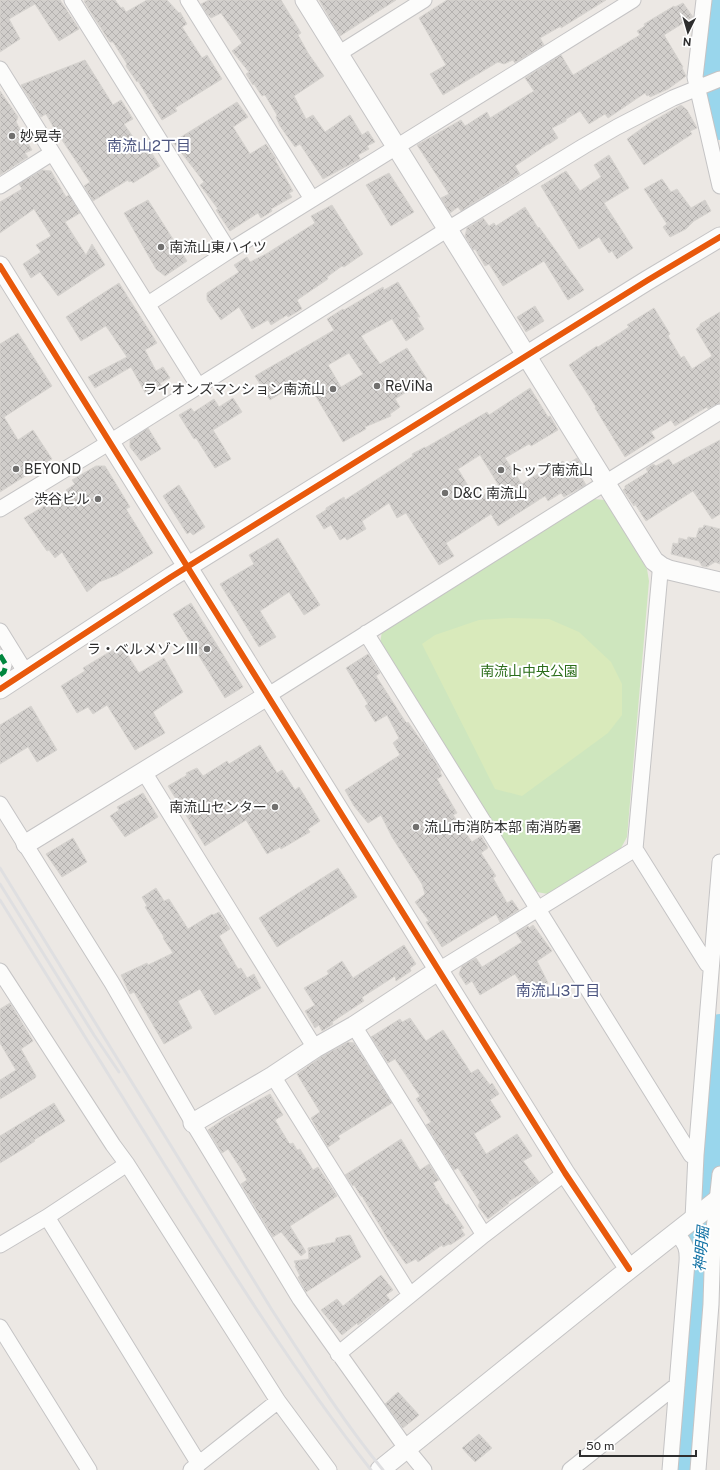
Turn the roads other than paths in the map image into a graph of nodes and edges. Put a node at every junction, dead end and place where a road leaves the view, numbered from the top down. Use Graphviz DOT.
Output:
graph roads {
  1 [pos="72,0"];
  2 [pos="188,0"];
  3 [pos="305,0"];
  4 [pos="424,0"];
  5 [pos="633,0"];
  6 [pos="702,0"];
  7 [pos="338,54"];
  8 [pos="0,69"];
  9 [pos="720,79"];
  10 [pos="697,89"];
  11 [pos="397,147"];
  12 [pos="52,153"];
  13 [pos="0,186"];
  14 [pos="720,186"];
  15 [pos="312,200"];
  16 [pos="448,229"];
  17 [pos="720,237"];
  18 [pos="229,251"];
  19 [pos="0,266"];
  20 [pos="148,304"];
  21 [pos="527,357"];
  22 [pos="199,387"];
  23 [pos="720,412"];
  24 [pos="110,442"];
  25 [pos="605,483"];
  26 [pos="0,509"];
  27 [pos="188,567"];
  28 [pos="662,567"];
  29 [pos="720,582"];
  30 [pos="0,631"];
  31 [pos="366,633"];
  32 [pos="0,655"];
  33 [pos="26,673"];
  34 [pos="0,675"];
  35 [pos="0,689"];
  36 [pos="267,696"];
  37 [pos="144,772"];
  38 [pos="0,804"];
  39 [pos="26,844"];
  40 [pos="635,849"];
  41 [pos="720,862"];
  42 [pos="538,910"];
  43 [pos="711,964"];
  44 [pos="439,970"];
  45 [pos="0,971"];
  46 [pos="354,1026"];
  47 [pos="315,1048"];
  48 [pos="273,1076"];
  49 [pos="193,1123"];
  50 [pos="696,1155"];
  51 [pos="127,1164"];
  52 [pos="565,1173"];
  53 [pos="720,1174"];
  54 [pos="717,1200"];
  55 [pos="47,1217"];
  56 [pos="694,1218"];
  57 [pos="676,1232"];
  58 [pos="484,1235"];
  59 [pos="1,1243"];
  60 [pos="629,1269"];
  61 [pos="410,1295"];
  62 [pos="716,1304"];
  63 [pos="0,1327"];
  64 [pos="338,1354"];
  65 [pos="677,1385"];
  66 [pos="278,1401"];
  67 [pos="406,1448"];
  68 [pos="195,1467"];
  69 [pos="89,1470"];
  70 [pos="329,1470"];
  71 [pos="380,1470"];
  72 [pos="424,1470"];
  73 [pos="570,1470"];
  74 [pos="670,1470"];
  75 [pos="698,1470"];
  1 -- 18 [label="street"];
  2 -- 15 [label="street"];
  3 -- 7 [label="street"];
  4 -- 7 [label="street"];
  5 -- 11 [label="street"];
  6 -- 10 [label="street"];
  7 -- 11 [label="street"];
  8 -- 12 [label="street"];
  9 -- 10 [label="street"];
  10 -- 14 [label="street"];
  10 -- 16 [label="street"];
  11 -- 15 [label="street"];
  11 -- 16 [label="street"];
  12 -- 13 [label="street"];
  12 -- 20 [label="street"];
  15 -- 18 [label="street"];
  16 -- 21 [label="street"];
  16 -- 22 [label="street"];
  17 -- 21 [label="street"];
  18 -- 20 [label="street"];
  19 -- 24 [label="street"];
  20 -- 22 [label="street"];
  21 -- 25 [label="street"];
  21 -- 27 [label="street"];
  22 -- 24 [label="street"];
  23 -- 25 [label="street"];
  24 -- 26 [label="street"];
  24 -- 27 [label="street"];
  25 -- 28 [label="street"];
  25 -- 31 [label="street"];
  27 -- 33 [label="street"];
  27 -- 36 [label="street"];
  28 -- 29 [label="street"];
  28 -- 40 [label="street"];
  30 -- 33 [label="street"];
  31 -- 36 [label="street"];
  31 -- 42 [label="street"];
  32 -- 34 [label="street"];
  33 -- 35 [label="street"];
  36 -- 37 [label="street"];
  36 -- 44 [label="street"];
  37 -- 39 [label="street"];
  37 -- 47 [label="street"];
  38 -- 39 [label="street"];
  39 -- 49 [label="street"];
  40 -- 42 [label="street"];
  40 -- 43 [label="street"];
  41 -- 43 [label="street"];
  42 -- 44 [label="street"];
  42 -- 50 [label="street"];
  43 -- 50 [label="street"];
  44 -- 46 [label="street"];
  44 -- 52 [label="street"];
  45 -- 51 [label="street"];
  46 -- 47 [label="street"];
  46 -- 58 [label="street"];
  47 -- 48 [label="street"];
  48 -- 49 [label="street"];
  48 -- 61 [label="street"];
  49 -- 64 [label="street"];
  50 -- 56 [label="street"];
  51 -- 55 [label="street"];
  51 -- 66 [label="street"];
  52 -- 58 [label="street"];
  52 -- 60 [label="street"];
  53 -- 54 [label="street"];
  54 -- 56 [label="street"];
  54 -- 62 [label="street"];
  55 -- 59 [label="street"];
  55 -- 68 [label="street"];
  56 -- 57 [label="street"];
  57 -- 60 [label="street"];
  57 -- 65 [label="street"];
  58 -- 61 [label="street"];
  60 -- 67 [label="street"];
  61 -- 64 [label="street"];
  62 -- 75 [label="street"];
  63 -- 69 [label="street"];
  64 -- 67 [label="street"];
  65 -- 73 [label="street"];
  65 -- 74 [label="street"];
  66 -- 68 [label="street"];
  66 -- 70 [label="street"];
  67 -- 71 [label="street"];
  67 -- 72 [label="street"];
}
